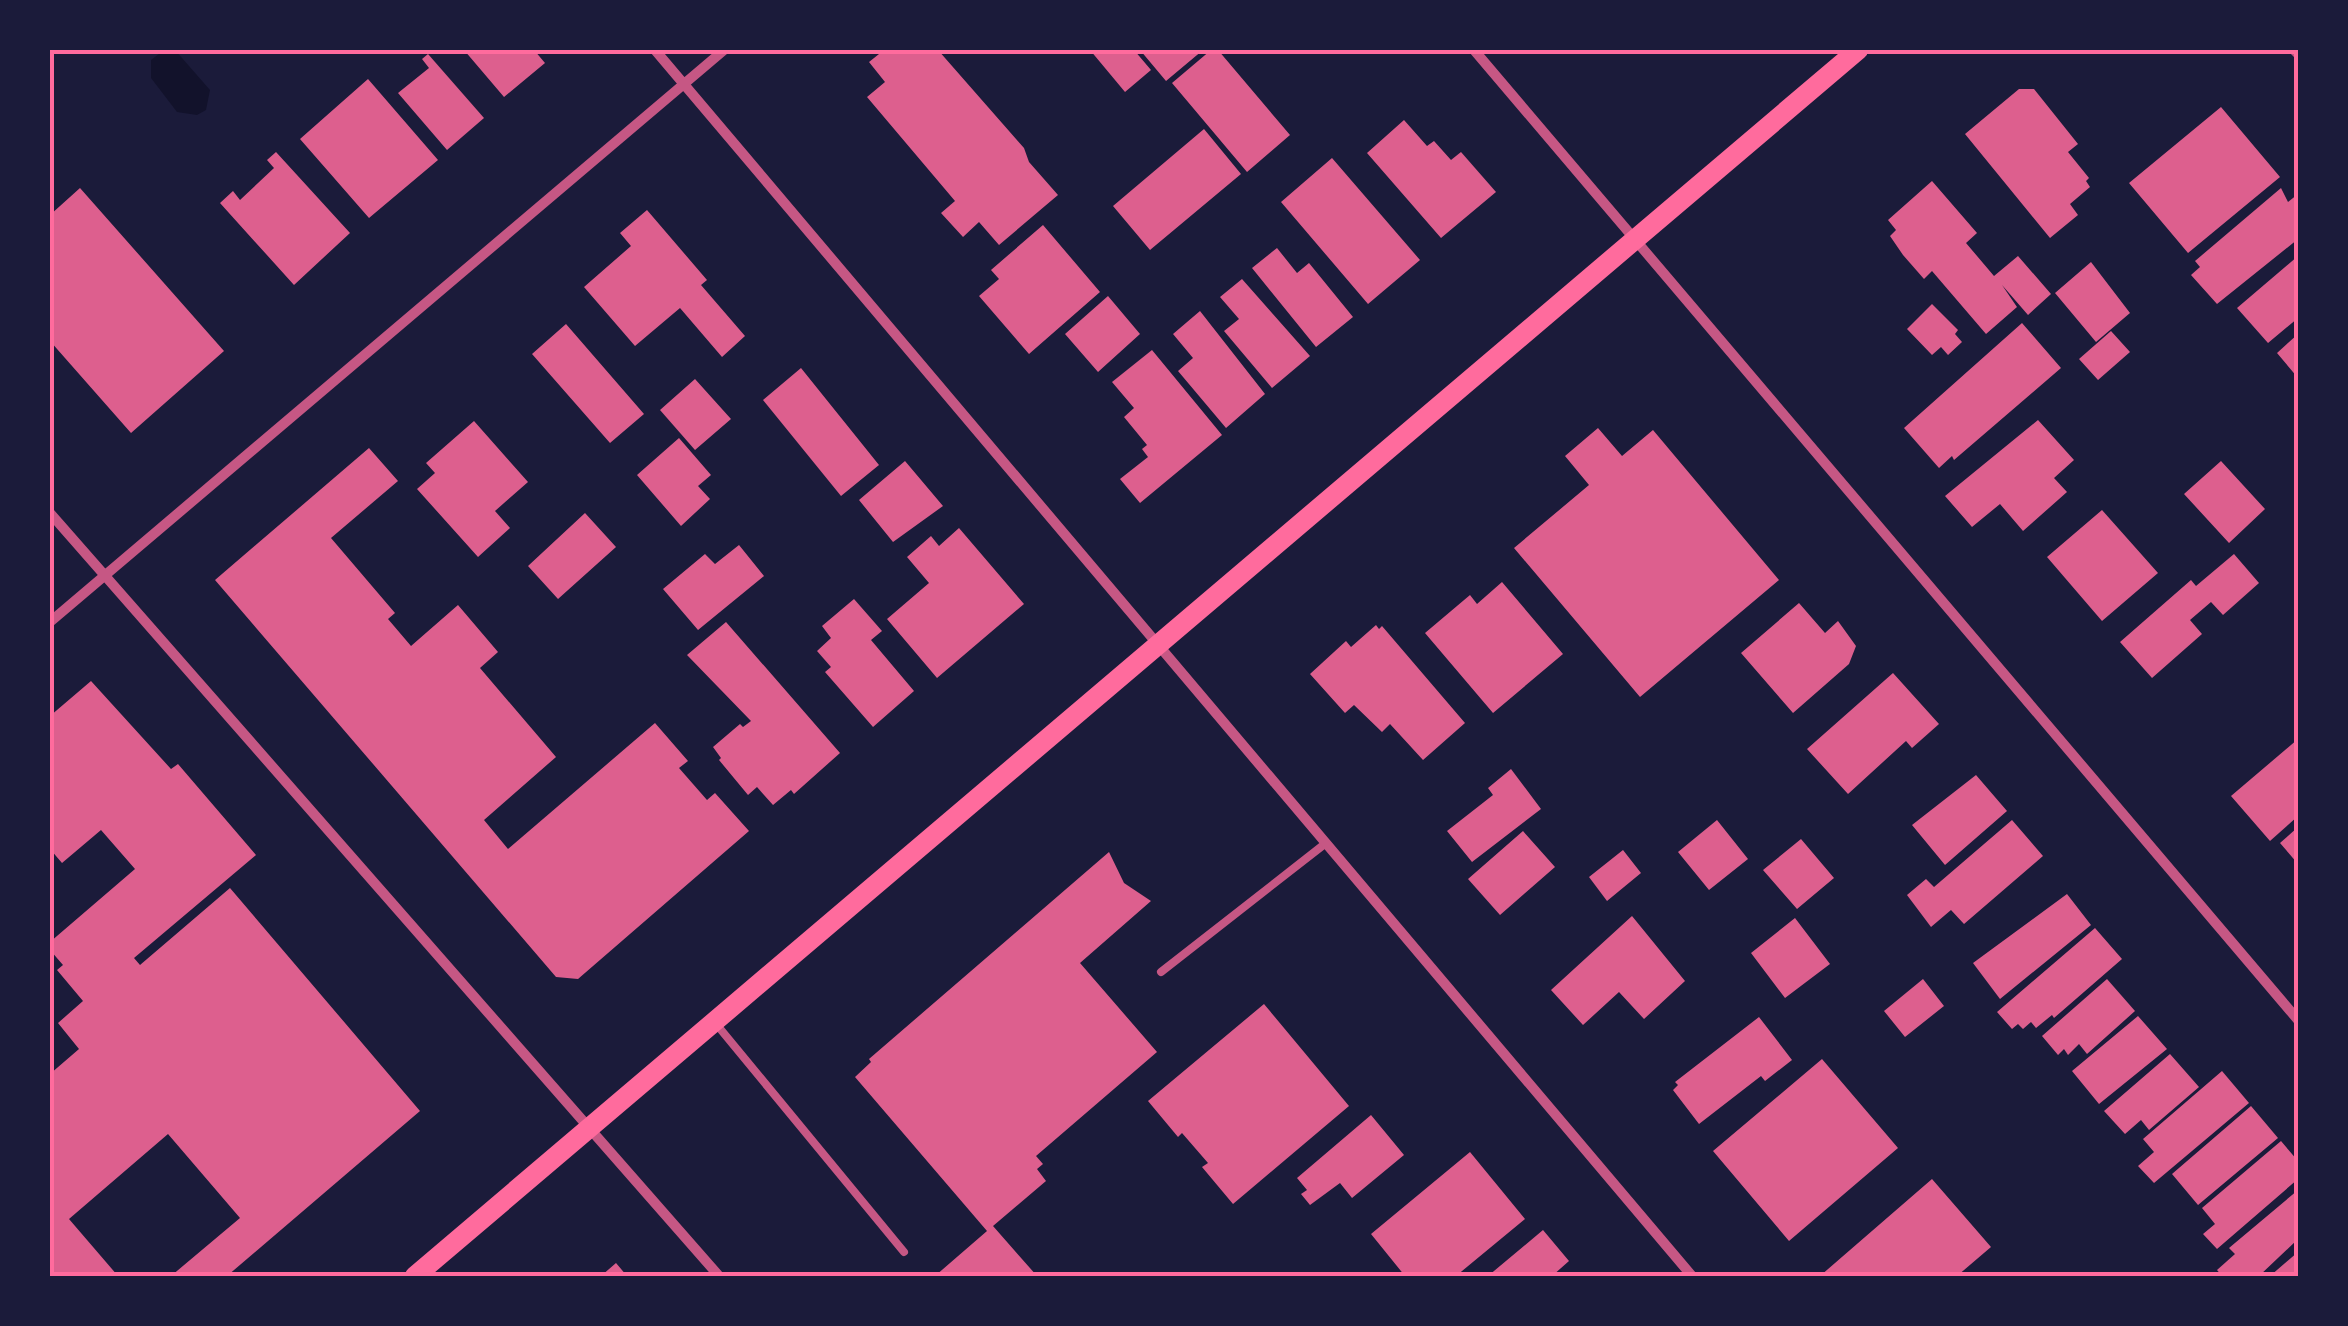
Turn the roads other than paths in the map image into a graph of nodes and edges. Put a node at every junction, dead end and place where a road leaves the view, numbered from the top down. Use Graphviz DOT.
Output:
graph roads {
  1 [pos="655,50"];
  2 [pos="724,50"];
  3 [pos="1474,50"];
  4 [pos="1858,50"];
  5 [pos="684,84"];
  6 [pos="1635,239"];
  7 [pos="50,513"];
  8 [pos="106,576"];
  9 [pos="50,622"];
  10 [pos="1158,645"];
  11 [pos="1326,843"];
  12 [pos="1161,972"];
  13 [pos="2298,1020"];
  14 [pos="714,1022"];
  15 [pos="589,1126"];
  16 [pos="904,1252"];
  17 [pos="415,1276"];
  18 [pos="719,1276"];
  19 [pos="1692,1276"];
  1 -- 5 [label="street"];
  2 -- 5 [label="street"];
  3 -- 6 [label="street"];
  4 -- 6 [label="main road"];
  5 -- 8 [label="street"];
  5 -- 10 [label="street"];
  6 -- 10 [label="main road"];
  6 -- 13 [label="street"];
  7 -- 8 [label="street"];
  8 -- 9 [label="street"];
  8 -- 15 [label="street"];
  10 -- 11 [label="street"];
  10 -- 14 [label="main road"];
  11 -- 12 [label="lane"];
  11 -- 19 [label="street"];
  14 -- 15 [label="main road"];
  14 -- 16 [label="lane"];
  15 -- 17 [label="main road"];
  15 -- 18 [label="street"];
}
